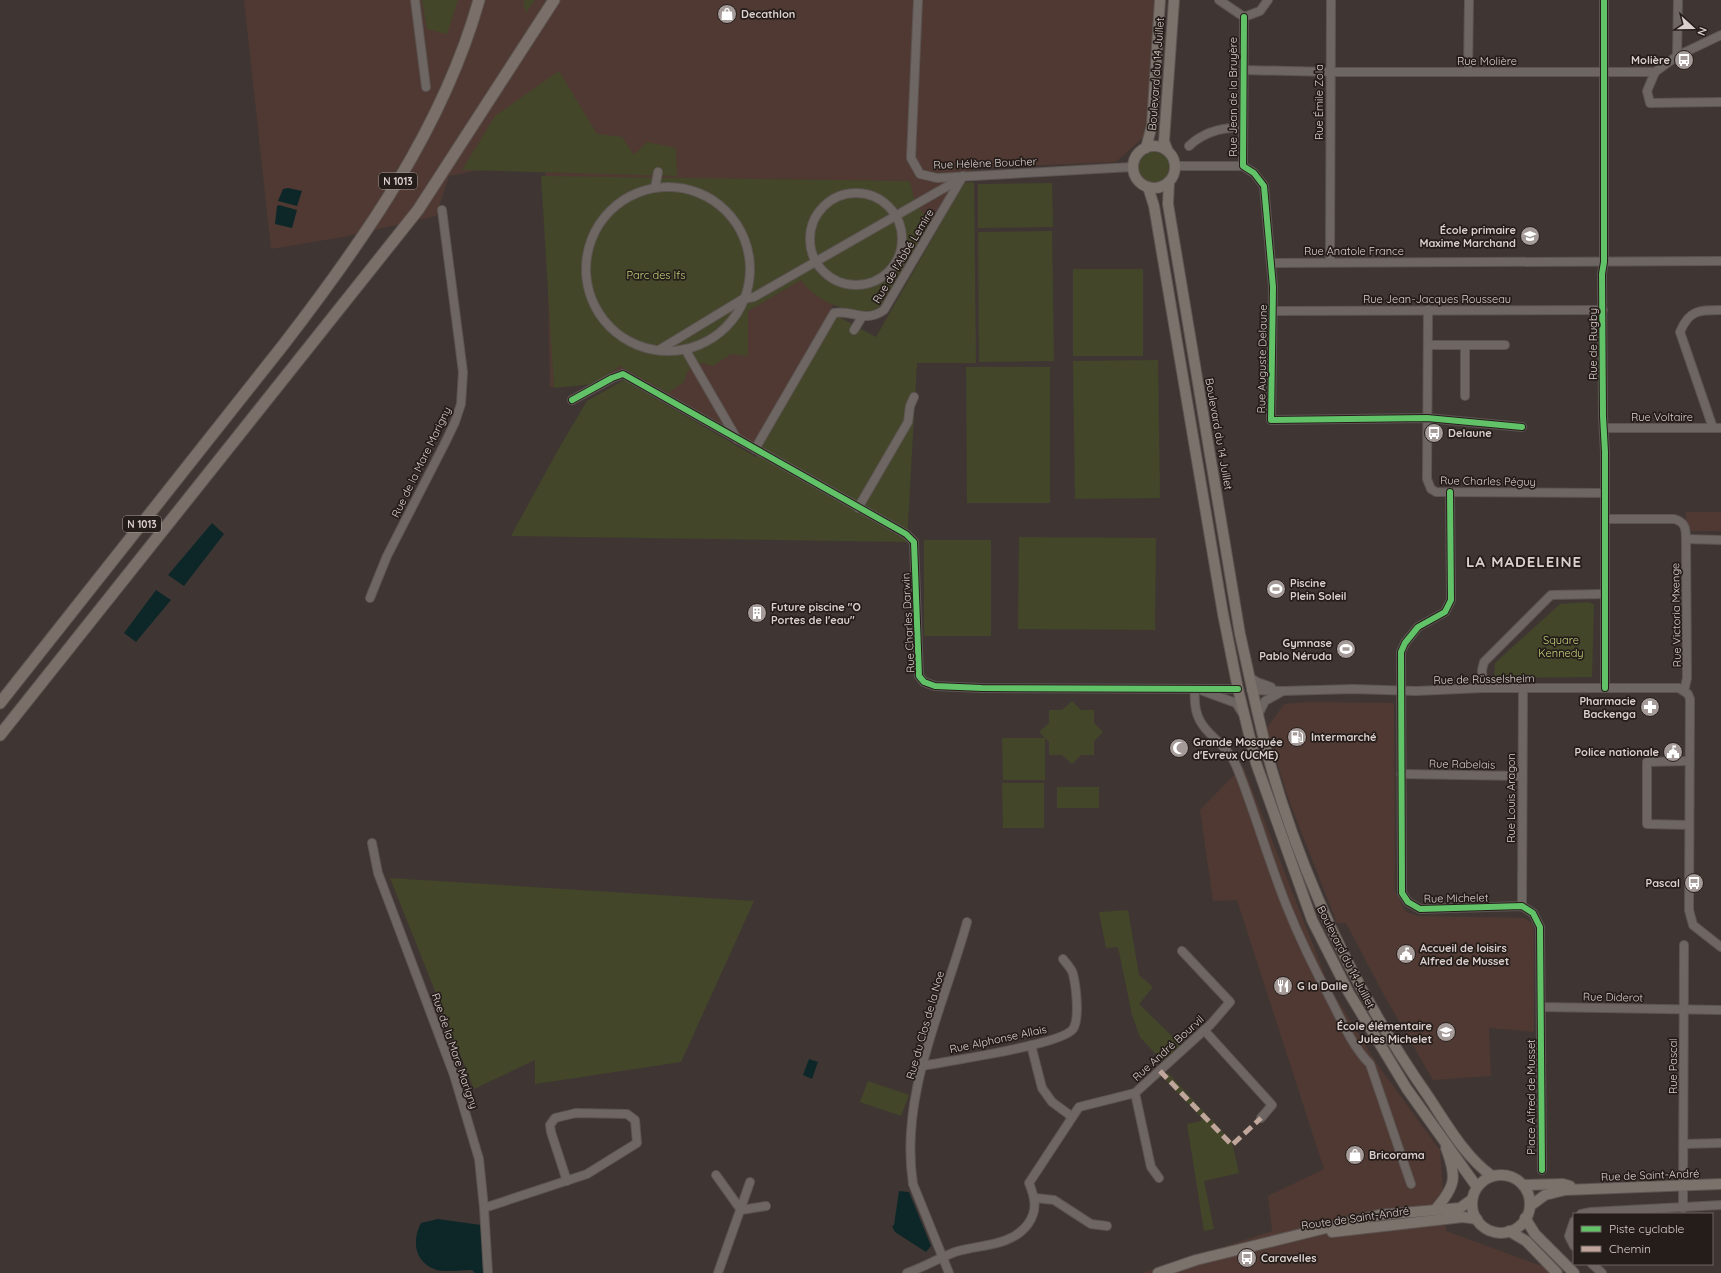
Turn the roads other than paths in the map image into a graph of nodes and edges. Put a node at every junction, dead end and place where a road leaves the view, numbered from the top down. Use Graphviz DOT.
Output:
graph roads {
  1 [pos="415,0"];
  2 [pos="479,0"];
  3 [pos="554,0"];
  4 [pos="918,0"];
  5 [pos="1160,0"];
  6 [pos="1174,0"];
  7 [pos="1219,0"];
  8 [pos="1268,0"];
  9 [pos="1331,0"];
  10 [pos="1468,0"];
  11 [pos="1604,0"];
  12 [pos="1678,0"];
  13 [pos="1244,17"];
  14 [pos="1721,34"];
  15 [pos="1677,56"];
  16 [pos="1244,70"];
  17 [pos="1468,71"];
  18 [pos="1330,72"];
  19 [pos="1655,72"];
  20 [pos="1604,73"];
  21 [pos="426,87"];
  22 [pos="1721,102"];
  23 [pos="1243,128"];
  24 [pos="1189,146"];
  25 [pos="1146,148"];
  26 [pos="1167,149"];
  27 [pos="1175,166"];
  28 [pos="1243,166"];
  29 [pos="1132,168"];
  30 [pos="658,172"];
  31 [pos="962,177"];
  32 [pos="1169,182"];
  33 [pos="1148,187"];
  34 [pos="655,188"];
  35 [pos="442,210"];
  36 [pos="896,216"];
  37 [pos="815,261"];
  38 [pos="1330,261"];
  39 [pos="1721,261"];
  40 [pos="1272,262"];
  41 [pos="1604,262"];
  42 [pos="743,299"];
  43 [pos="1428,310"];
  44 [pos="1602,310"];
  45 [pos="1721,310"];
  46 [pos="1272,311"];
  47 [pos="862,317"];
  48 [pos="854,330"];
  49 [pos="1465,345"];
  50 [pos="1505,345"];
  51 [pos="1428,346"];
  52 [pos="685,349"];
  53 [pos="658,350"];
  54 [pos="1465,396"];
  55 [pos="914,397"];
  56 [pos="572,400"];
  57 [pos="1427,418"];
  58 [pos="1522,427"];
  59 [pos="1604,428"];
  60 [pos="1717,428"];
  61 [pos="737,440"];
  62 [pos="755,449"];
  63 [pos="1450,492"];
  64 [pos="1605,493"];
  65 [pos="858,508"];
  66 [pos="1605,520"];
  67 [pos="1686,539"];
  68 [pos="1721,540"];
  69 [pos="1604,594"];
  70 [pos="370,598"];
  71 [pos="1249,677"];
  72 [pos="1483,688"];
  73 [pos="1604,688"];
  74 [pos="1198,689"];
  75 [pos="1238,689"];
  76 [pos="1523,689"];
  77 [pos="1251,690"];
  78 [pos="1402,690"];
  79 [pos="1684,691"];
  80 [pos="1279,693"];
  81 [pos="0,703"];
  82 [pos="1258,715"];
  83 [pos="1244,716"];
  84 [pos="0,735"];
  85 [pos="1689,761"];
  86 [pos="1401,774"];
  87 [pos="1522,776"];
  88 [pos="1688,824"];
  89 [pos="372,843"];
  90 [pos="1522,906"];
  91 [pos="967,922"];
  92 [pos="1684,945"];
  93 [pos="1721,947"];
  94 [pos="1182,952"];
  95 [pos="1063,959"];
  96 [pos="1541,1007"];
  97 [pos="1684,1010"];
  98 [pos="1721,1010"];
  99 [pos="1204,1030"];
  100 [pos="1031,1045"];
  101 [pos="922,1066"];
  102 [pos="1135,1093"];
  103 [pos="1072,1116"];
  104 [pos="1261,1118"];
  105 [pos="1440,1135"];
  106 [pos="1721,1143"];
  107 [pos="1684,1144"];
  108 [pos="1542,1170"];
  109 [pos="716,1175"];
  110 [pos="1492,1176"];
  111 [pos="1160,1178"];
  112 [pos="567,1181"];
  113 [pos="750,1182"];
  114 [pos="1411,1184"];
  115 [pos="1721,1184"];
  116 [pos="1523,1185"];
  117 [pos="1683,1186"];
  118 [pos="1478,1187"];
  119 [pos="1580,1188"];
  120 [pos="1035,1198"];
  121 [pos="1471,1200"];
  122 [pos="1721,1205"];
  123 [pos="766,1206"];
  124 [pos="1530,1206"];
  125 [pos="484,1208"];
  126 [pos="1683,1208"];
  127 [pos="741,1210"];
  128 [pos="1435,1210"];
  129 [pos="1586,1213"];
  130 [pos="1525,1218"];
  131 [pos="1476,1219"];
  132 [pos="1573,1224"];
  133 [pos="1107,1226"];
  134 [pos="1509,1231"];
  135 [pos="1573,1244"];
  136 [pos="942,1258"];
  137 [pos="1593,1265"];
  138 [pos="488,1273"];
  139 [pos="718,1273"];
  140 [pos="907,1273"];
  141 [pos="949,1273"];
  142 [pos="1158,1273"];
  143 [pos="1170,1273"];
  144 [pos="1557,1273"];
  145 [pos="1574,1273"];
  146 [pos="1602,1273"];
  1 -- 21 [label="street"];
  2 -- 81 [label="highway, N 1013"];
  3 -- 84 [label="highway, N 1013"];
  4 -- 31 [label="street, Rue Hélène Boucher"];
  5 -- 25 [label="main road"];
  6 -- 26 [label="main road, Boulevard du 14 Juillet"];
  7 -- 13 [label="street"];
  8 -- 13 [label="street"];
  9 -- 18 [label="street, Rue Émile Zola"];
  10 -- 17 [label="street"];
  11 -- 20 [label="street, Rue de Rugby"];
  12 -- 15 [label="street"];
  13 -- 16 [label="street, Rue Jean de la Bruyère"];
  14 -- 15 [label="street"];
  15 -- 19 [label="street"];
  16 -- 18 [label="street, Rue Molière"];
  16 -- 23 [label="street, Rue Jean de la Bruyère"];
  17 -- 18 [label="street, Rue Molière"];
  17 -- 20 [label="street, Rue Molière"];
  18 -- 38 [label="street, Rue Émile Zola"];
  19 -- 20 [label="street, Rue Molière"];
  19 -- 22 [label="street"];
  20 -- 41 [label="street, Rue de Rugby"];
  23 -- 24 [label="street, Rue Jean de la Bruyère"];
  23 -- 28 [label="street, Rue Jean de la Bruyère"];
  25 -- 26 [label="main road, Boulevard du 14 Juillet"];
  25 -- 29 [label="main road"];
  26 -- 27 [label="main road, Boulevard du 14 Juillet"];
  27 -- 28 [label="street"];
  27 -- 32 [label="main road, Boulevard du 14 Juillet"];
  28 -- 40 [label="street, Rue Jean de la Bruyère"];
  29 -- 31 [label="street, Rue Hélène Boucher"];
  29 -- 33 [label="main road, Boulevard du 14 Juillet"];
  30 -- 34 [label="street"];
  31 -- 36 [label="street"];
  31 -- 47 [label="street, Rue de l'Abbé Lemire"];
  32 -- 33 [label="main road"];
  32 -- 71 [label="main road, Boulevard du 14 Juillet"];
  33 -- 75 [label="main road, Boulevard du 14 Juillet"];
  34 -- 42 [label="street"];
  34 -- 53 [label="street"];
  35 -- 70 [label="street, Rue de la Mare Marigny"];
  36 -- 37 [label="street"];
  36 -- 37 [label="street"];
  36 -- 37 [label="street"];
  37 -- 42 [label="street"];
  38 -- 40 [label="street, Rue Anatole France"];
  38 -- 41 [label="street, Rue Anatole France"];
  39 -- 41 [label="street, Rue Anatole France"];
  40 -- 46 [label="street, Rue Auguste Delaune"];
  41 -- 44 [label="street, Rue de Rugby"];
  42 -- 52 [label="street"];
  42 -- 53 [label="street"];
  43 -- 44 [label="street, Rue Jean-Jacques Rousseau"];
  43 -- 46 [label="street, Rue Jean-Jacques Rousseau"];
  43 -- 51 [label="street, Rue Charles Péguy"];
  44 -- 59 [label="street, Rue de Rugby"];
  45 -- 60 [label="street"];
  46 -- 57 [label="street, Rue Auguste Delaune"];
  47 -- 48 [label="street"];
  47 -- 62 [label="street, Rue de l'Abbé Lemire"];
  49 -- 50 [label="street"];
  49 -- 51 [label="street"];
  49 -- 54 [label="street"];
  51 -- 57 [label="street, Rue Charles Péguy"];
  52 -- 53 [label="street"];
  52 -- 61 [label="street"];
  55 -- 65 [label="street"];
  56 -- 61 [label="street, Rue Charles Darwin"];
  57 -- 58 [label="street"];
  57 -- 63 [label="street, Rue Charles Péguy"];
  59 -- 60 [label="street, Rue Voltaire"];
  59 -- 64 [label="street, Rue de Rugby"];
  61 -- 62 [label="street, Rue Charles Darwin"];
  62 -- 65 [label="street, Rue Charles Darwin"];
  63 -- 64 [label="street, Rue Charles Péguy"];
  63 -- 78 [label="street, Rue Michelet"];
  64 -- 66 [label="street, Rue de Rugby"];
  65 -- 74 [label="street, Rue Charles Darwin"];
  66 -- 67 [label="street, Rue Victoria Mxenge"];
  66 -- 69 [label="street, Rue de Rugby"];
  67 -- 68 [label="street"];
  67 -- 79 [label="street, Rue Victoria Mxenge"];
  69 -- 72 [label="street"];
  69 -- 73 [label="street, Rue de Rugby"];
  71 -- 77 [label="main road, Boulevard du 14 Juillet"];
  71 -- 80 [label="street"];
  72 -- 76 [label="street, Rue de Rüsselsheim"];
  72 -- 78 [label="street, Rue de Rüsselsheim"];
  73 -- 76 [label="street, Rue de Rüsselsheim"];
  73 -- 79 [label="street, Rue de Rüsselsheim"];
  74 -- 75 [label="street"];
  74 -- 83 [label="street"];
  74 -- 114 [label="street"];
  75 -- 77 [label="main road"];
  75 -- 83 [label="main road, Boulevard du 14 Juillet"];
  76 -- 87 [label="street, Rue Louis Aragon"];
  77 -- 80 [label="street, Rue de Rüsselsheim"];
  77 -- 82 [label="main road, Boulevard du 14 Juillet"];
  78 -- 80 [label="street, Rue de Rüsselsheim"];
  78 -- 86 [label="street, Rue Michelet"];
  79 -- 85 [label="street"];
  80 -- 82 [label="street"];
  82 -- 110 [label="main road, Boulevard du 14 Juillet"];
  83 -- 105 [label="main road, Boulevard du 14 Juillet"];
  85 -- 88 [label="street"];
  85 -- 88 [label="street"];
  86 -- 87 [label="street, Rue Rabelais"];
  86 -- 90 [label="street, Rue Michelet"];
  87 -- 90 [label="street, Rue Louis Aragon"];
  88 -- 93 [label="street"];
  89 -- 125 [label="street, Rue de la Mare Marigny"];
  90 -- 96 [label="street"];
  91 -- 101 [label="street, Rue du Clos de la Noe"];
  92 -- 97 [label="street, Rue Pascal"];
  94 -- 99 [label="street, Rue André Bourvil"];
  95 -- 100 [label="street, Rue Alphonse Allais"];
  96 -- 97 [label="street, Rue Diderot"];
  96 -- 108 [label="street, Place Alfred de Musset"];
  97 -- 98 [label="street, Rue Diderot"];
  97 -- 107 [label="street, Rue Pascal"];
  99 -- 102 [label="street, Rue André Bourvil"];
  99 -- 104 [label="street"];
  100 -- 101 [label="street, Rue Alphonse Allais"];
  100 -- 103 [label="street"];
  101 -- 136 [label="street, Rue du Clos de la Noe"];
  102 -- 103 [label="street, Rue André Bourvil"];
  102 -- 111 [label="street"];
  103 -- 120 [label="street, Rue André Bourvil"];
  105 -- 118 [label="main road, Boulevard du 14 Juillet"];
  105 -- 128 [label="main road"];
  106 -- 107 [label="street"];
  107 -- 117 [label="street, Rue Pascal"];
  109 -- 127 [label="street"];
  110 -- 116 [label="main road"];
  110 -- 118 [label="main road"];
  112 -- 112 [label="street"];
  112 -- 125 [label="street"];
  113 -- 127 [label="street"];
  115 -- 117 [label="main road, Rue de Saint-André"];
  116 -- 119 [label="main road, Rue de Saint-André"];
  116 -- 124 [label="main road"];
  117 -- 119 [label="main road, Rue de Saint-André"];
  117 -- 126 [label="street, Rue Pascal"];
  118 -- 121 [label="main road"];
  119 -- 124 [label="main road, Rue de Saint-André"];
  120 -- 133 [label="street"];
  120 -- 136 [label="street"];
  121 -- 128 [label="main road, Route de Saint-André"];
  121 -- 131 [label="main road"];
  122 -- 126 [label="street"];
  123 -- 127 [label="street"];
  124 -- 130 [label="main road"];
  125 -- 138 [label="street, Rue de la Mare Marigny"];
  126 -- 129 [label="street"];
  127 -- 139 [label="street"];
  128 -- 142 [label="main road, Route de Saint-André"];
  130 -- 134 [label="main road"];
  130 -- 145 [label="main road"];
  131 -- 134 [label="main road"];
  131 -- 143 [label="main road, Route de Saint-André"];
  132 -- 135 [label="street"];
  134 -- 144 [label="main road"];
  136 -- 140 [label="street"];
  136 -- 141 [label="street, Rue du Clos de la Noe"];
  137 -- 146 [label="street"];
}
